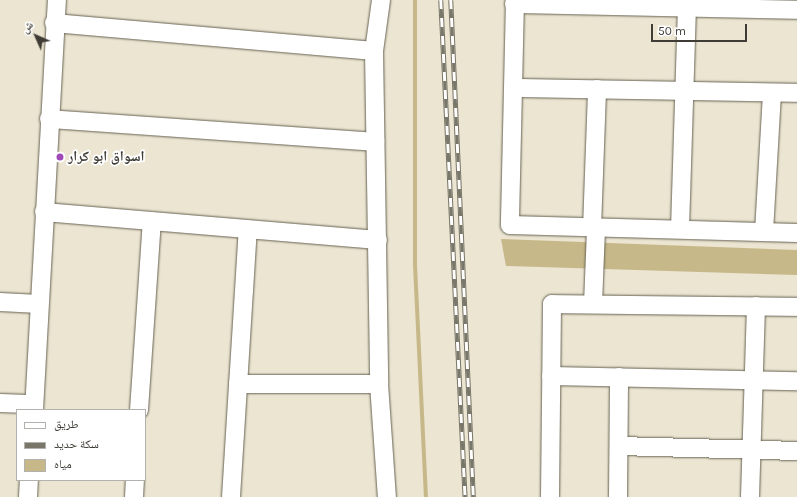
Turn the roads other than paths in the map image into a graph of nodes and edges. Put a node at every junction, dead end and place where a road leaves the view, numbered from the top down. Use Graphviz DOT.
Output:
graph roads {
  1 [pos="56,0"];
  2 [pos="381,0"];
  3 [pos="515,2"];
  4 [pos="786,7"];
  5 [pos="687,8"];
  6 [pos="54,23"];
  7 [pos="374,51"];
  8 [pos="514,88"];
  9 [pos="597,89"];
  10 [pos="684,91"];
  11 [pos="772,93"];
  12 [pos="797,93"];
  13 [pos="49,119"];
  14 [pos="375,142"];
  15 [pos="44,212"];
  16 [pos="152,221"];
  17 [pos="594,228"];
  18 [pos="248,230"];
  19 [pos="680,230"];
  20 [pos="764,232"];
  21 [pos="797,233"];
  22 [pos="378,240"];
  23 [pos="0,302"];
  24 [pos="39,304"];
  25 [pos="593,304"];
  26 [pos="756,306"];
  27 [pos="797,307"];
  28 [pos="551,376"];
  29 [pos="619,378"];
  30 [pos="754,380"];
  31 [pos="797,381"];
  32 [pos="238,384"];
  33 [pos="379,384"];
  34 [pos="0,403"];
  35 [pos="34,407"];
  36 [pos="140,409"];
  37 [pos="618,446"];
  38 [pos="752,450"];
  39 [pos="797,451"];
  40 [pos="29,481"];
  41 [pos="135,481"];
  42 [pos="28,497"];
  43 [pos="134,497"];
  44 [pos="231,497"];
  45 [pos="387,497"];
  46 [pos="550,497"];
  47 [pos="618,497"];
  48 [pos="750,497"];
  1 -- 6 [label="street"];
  2 -- 7 [label="street"];
  3 -- 5 [label="street"];
  3 -- 8 [label="street"];
  4 -- 5 [label="street"];
  5 -- 10 [label="street"];
  6 -- 7 [label="street"];
  6 -- 13 [label="street"];
  7 -- 14 [label="street"];
  8 -- 9 [label="street"];
  8 -- 17 [label="street"];
  9 -- 10 [label="street"];
  9 -- 17 [label="street"];
  10 -- 11 [label="street"];
  10 -- 19 [label="street"];
  11 -- 12 [label="street"];
  11 -- 20 [label="street"];
  13 -- 14 [label="street"];
  13 -- 15 [label="street"];
  14 -- 22 [label="street"];
  15 -- 16 [label="street"];
  15 -- 24 [label="street"];
  16 -- 18 [label="street"];
  16 -- 36 [label="street"];
  17 -- 19 [label="street"];
  17 -- 25 [label="street"];
  18 -- 22 [label="street"];
  18 -- 32 [label="street"];
  19 -- 20 [label="street"];
  20 -- 21 [label="street"];
  22 -- 33 [label="street"];
  23 -- 24 [label="street"];
  24 -- 35 [label="street"];
  25 -- 26 [label="street"];
  25 -- 28 [label="street"];
  26 -- 27 [label="street"];
  26 -- 30 [label="street"];
  28 -- 29 [label="street"];
  28 -- 46 [label="street"];
  29 -- 30 [label="street"];
  29 -- 37 [label="street"];
  30 -- 31 [label="street"];
  30 -- 38 [label="street"];
  32 -- 33 [label="street"];
  32 -- 44 [label="street"];
  33 -- 45 [label="street"];
  34 -- 35 [label="street"];
  37 -- 38 [label="street"];
  37 -- 47 [label="street"];
  38 -- 39 [label="street"];
  38 -- 48 [label="street"];
  40 -- 42 [label="street"];
  41 -- 43 [label="street"];
}
